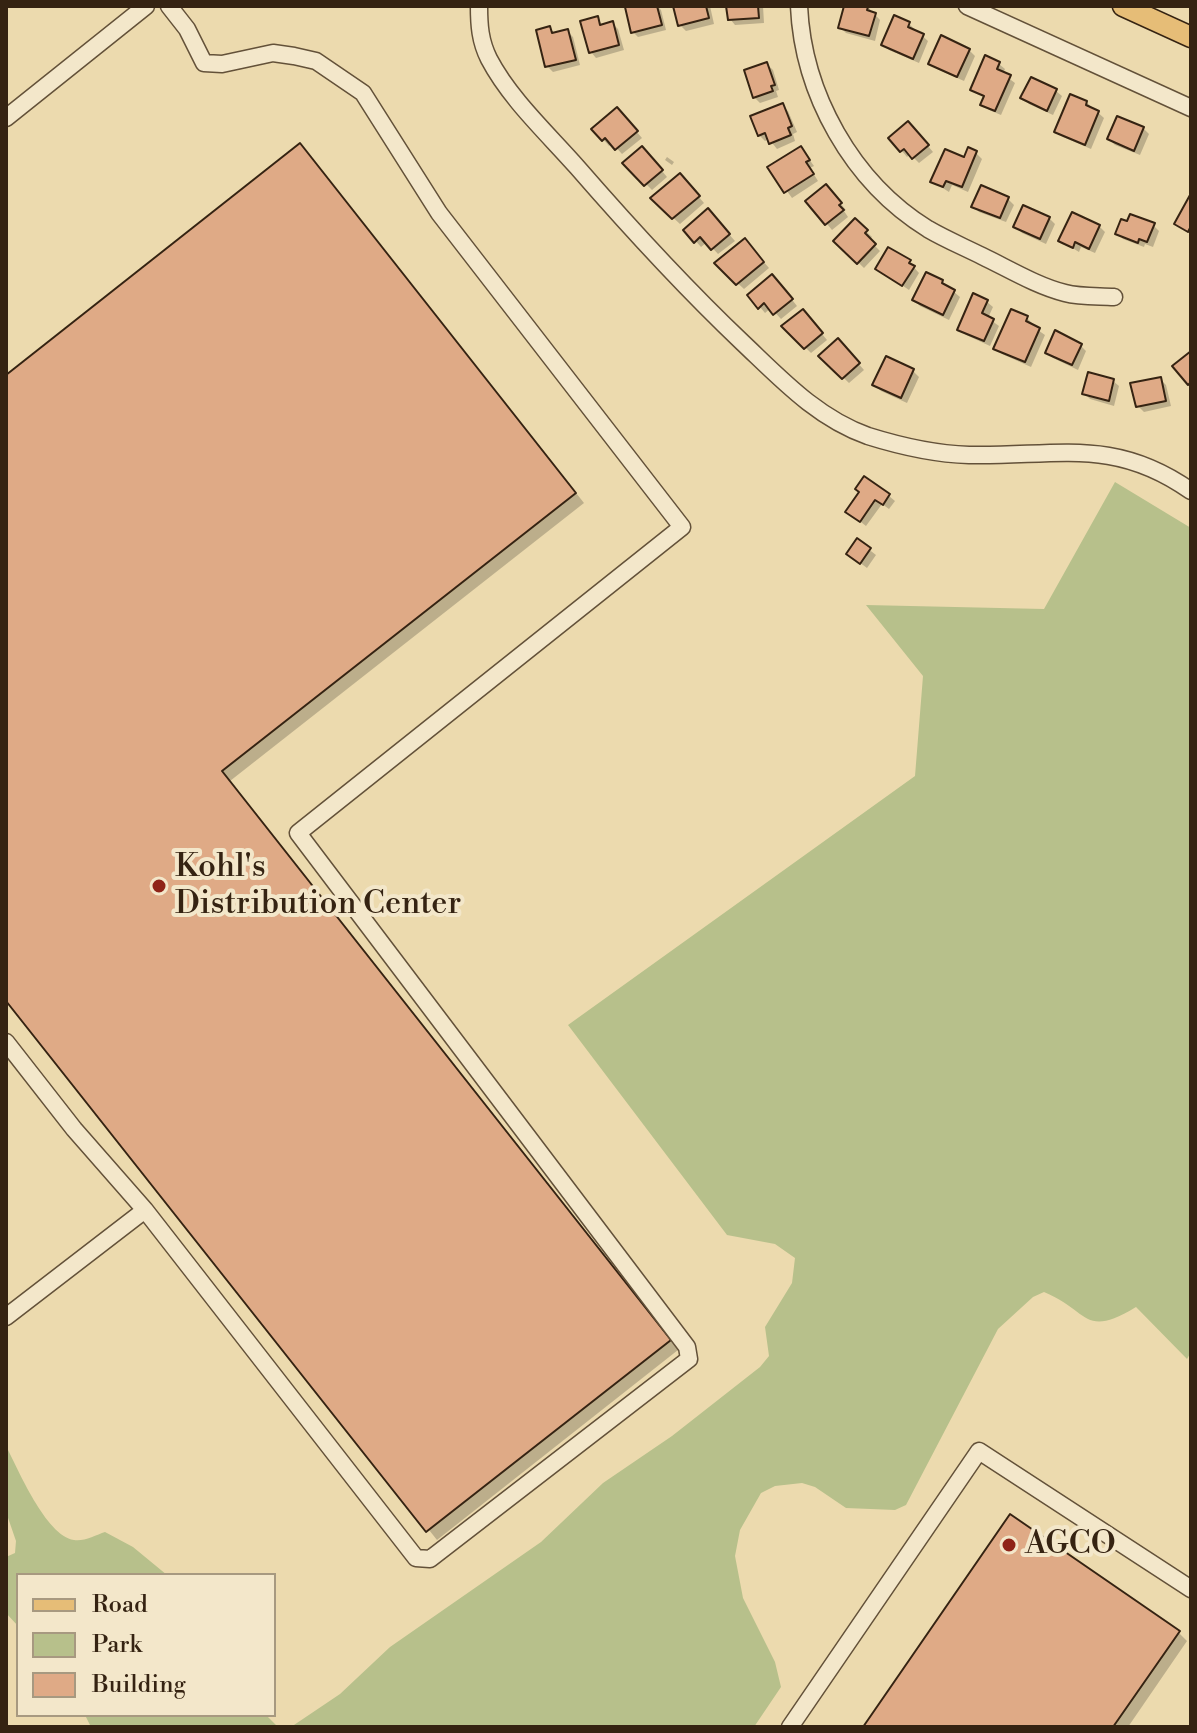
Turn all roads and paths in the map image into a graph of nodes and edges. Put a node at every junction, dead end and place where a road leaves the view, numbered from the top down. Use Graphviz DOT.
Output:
graph roads {
  1 [pos="146,6"];
  2 [pos="169,6"];
  3 [pos="479,6"];
  4 [pos="799,6"];
  5 [pos="967,6"];
  6 [pos="1123,6"];
  7 [pos="1191,37"];
  8 [pos="1191,108"];
  9 [pos="6,118"];
  10 [pos="1114,297"];
  11 [pos="1191,491"];
  12 [pos="6,1042"];
  13 [pos="145,1210"];
  14 [pos="6,1317"];
  15 [pos="1191,1589"];
  16 [pos="790,1727"];
  1 -- 9 [label="street"];
  2 -- 13 [label="street"];
  3 -- 11 [label="street"];
  4 -- 10 [label="street"];
  5 -- 8 [label="street"];
  6 -- 7 [label="main road"];
  12 -- 13 [label="street"];
  13 -- 14 [label="street"];
  15 -- 16 [label="street"];
}
